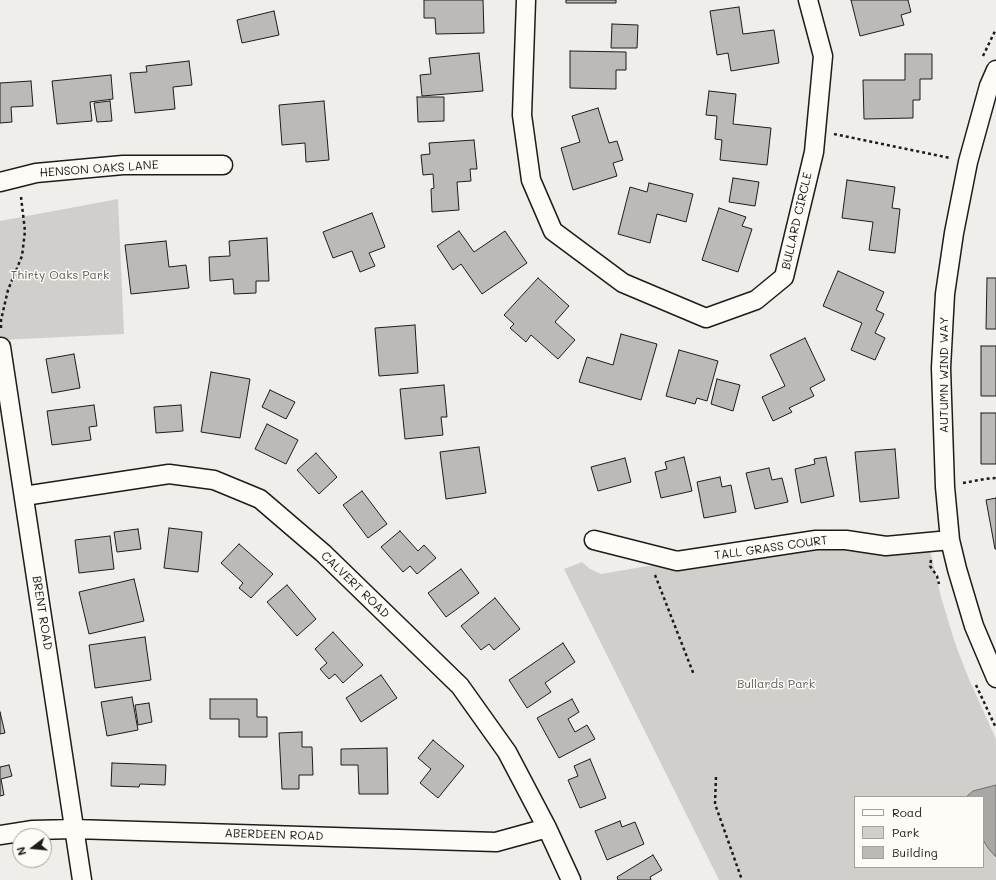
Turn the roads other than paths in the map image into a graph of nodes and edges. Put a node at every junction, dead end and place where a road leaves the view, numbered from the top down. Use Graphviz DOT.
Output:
graph roads {
  1 [pos="526,0"];
  2 [pos="808,0"];
  3 [pos="996,70"];
  4 [pos="223,165"];
  5 [pos="8,180"];
  6 [pos="2,347"];
  7 [pos="24,496"];
  8 [pos="594,540"];
  9 [pos="950,540"];
  10 [pos="996,678"];
  11 [pos="547,828"];
  12 [pos="74,829"];
  13 [pos="0,835"];
  14 [pos="82,880"];
  15 [pos="571,880"];
  1 -- 2 [label="street, BULLARD CIRCLE"];
  3 -- 9 [label="street, AUTUMN WIND WAY"];
  4 -- 5 [label="street, HENSON OAKS LANE"];
  6 -- 7 [label="street, BRENT ROAD"];
  7 -- 11 [label="street, CALVERT ROAD"];
  7 -- 12 [label="street, BRENT ROAD"];
  8 -- 9 [label="street, TALL GRASS COURT"];
  9 -- 10 [label="street, AUTUMN WIND WAY"];
  11 -- 12 [label="street, ABERDEEN ROAD"];
  11 -- 15 [label="street, CALVERT ROAD"];
  12 -- 13 [label="street, ABERDEEN ROAD"];
  12 -- 14 [label="street, BRENT ROAD"];
}
